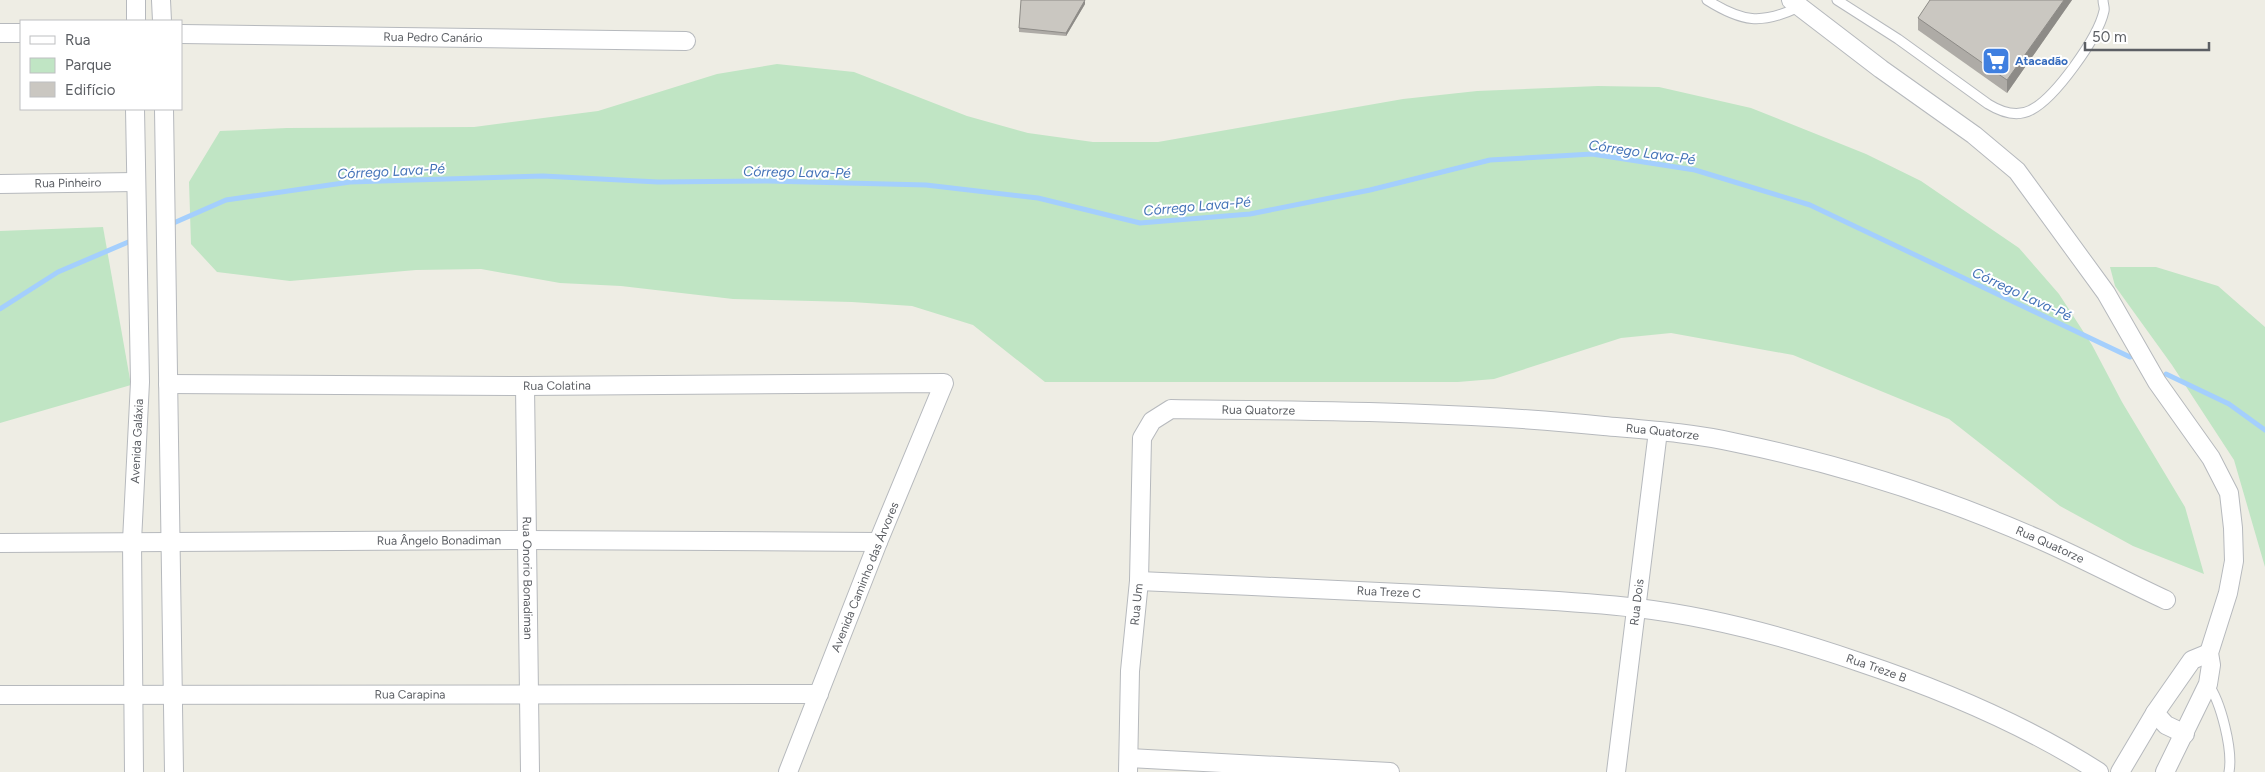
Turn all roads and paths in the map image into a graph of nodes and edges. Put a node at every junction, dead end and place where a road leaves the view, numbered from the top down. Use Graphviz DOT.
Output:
graph roads {
  1 [pos="136,0"];
  2 [pos="161,0"];
  3 [pos="1707,0"];
  4 [pos="1837,0"];
  5 [pos="2103,0"];
  6 [pos="1795,3"];
  7 [pos="136,20"];
  8 [pos="162,20"];
  9 [pos="0,33"];
  10 [pos="20,33"];
  11 [pos="182,34"];
  12 [pos="686,41"];
  13 [pos="135,110"];
  14 [pos="164,110"];
  15 [pos="135,182"];
  16 [pos="0,184"];
  17 [pos="944,382"];
  18 [pos="168,384"];
  19 [pos="525,386"];
  20 [pos="1658,431"];
  21 [pos="1142,438"];
  22 [pos="528,540"];
  23 [pos="132,541"];
  24 [pos="171,542"];
  25 [pos="878,542"];
  26 [pos="0,543"];
  27 [pos="1139,581"];
  28 [pos="2166,600"];
  29 [pos="1638,608"];
  30 [pos="2209,653"];
  31 [pos="2208,684"];
  32 [pos="133,694"];
  33 [pos="172,694"];
  34 [pos="530,694"];
  35 [pos="819,694"];
  36 [pos="0,695"];
  37 [pos="2155,713"];
  38 [pos="2185,734"];
  39 [pos="1128,765"];
  40 [pos="134,772"];
  41 [pos="174,772"];
  42 [pos="530,772"];
  43 [pos="788,772"];
  44 [pos="1390,772"];
  45 [pos="1616,772"];
  46 [pos="2098,772"];
  47 [pos="2120,772"];
  48 [pos="2165,772"];
  49 [pos="2229,772"];
  1 -- 7 [label="street"];
  2 -- 8 [label="street"];
  3 -- 6 [label="lane"];
  4 -- 5 [label="lane"];
  6 -- 30 [label="street"];
  9 -- 10 [label="street"];
  11 -- 12 [label="street, Rua Pedro Canário"];
  13 -- 15 [label="street, Avenida Galáxia"];
  14 -- 18 [label="street"];
  15 -- 16 [label="street, Rua Pinheiro"];
  15 -- 23 [label="street, Avenida Galáxia"];
  17 -- 19 [label="street, Rua Colatina"];
  17 -- 25 [label="street, Avenida Caminho das Árvores"];
  18 -- 19 [label="street, Rua Colatina"];
  18 -- 24 [label="street"];
  19 -- 22 [label="street, Rua Onorio Bonadiman"];
  20 -- 21 [label="street, Rua Quatorze"];
  20 -- 28 [label="street, Rua Quatorze"];
  20 -- 29 [label="street, Rua Dois"];
  21 -- 27 [label="street, Rua Um"];
  22 -- 24 [label="street, Rua Ângelo Bonadiman"];
  22 -- 25 [label="street, Rua Ângelo Bonadiman"];
  22 -- 34 [label="street, Rua Onorio Bonadiman"];
  23 -- 24 [label="street, Rua Ângelo Bonadiman"];
  23 -- 26 [label="street, Rua Ângelo Bonadiman"];
  23 -- 32 [label="street, Avenida Galáxia"];
  24 -- 33 [label="street"];
  25 -- 35 [label="street, Avenida Caminho das Árvores"];
  27 -- 29 [label="street, Rua Treze C"];
  27 -- 39 [label="street, Rua Um"];
  29 -- 45 [label="street, Rua Dois"];
  29 -- 46 [label="street, Rua Treze B"];
  30 -- 31 [label="street"];
  30 -- 37 [label="street"];
  31 -- 38 [label="street"];
  31 -- 49 [label="lane"];
  32 -- 33 [label="street, Rua Carapina"];
  32 -- 36 [label="street, Rua Carapina"];
  32 -- 40 [label="street, Avenida Galáxia"];
  33 -- 34 [label="street, Rua Carapina"];
  33 -- 41 [label="street"];
  34 -- 35 [label="street, Rua Carapina"];
  34 -- 42 [label="street, Rua Onorio Bonadiman"];
  35 -- 43 [label="street, Avenida Caminho das Árvores"];
  37 -- 38 [label="street"];
  37 -- 47 [label="street"];
  38 -- 48 [label="street"];
  39 -- 44 [label="street"];
}
